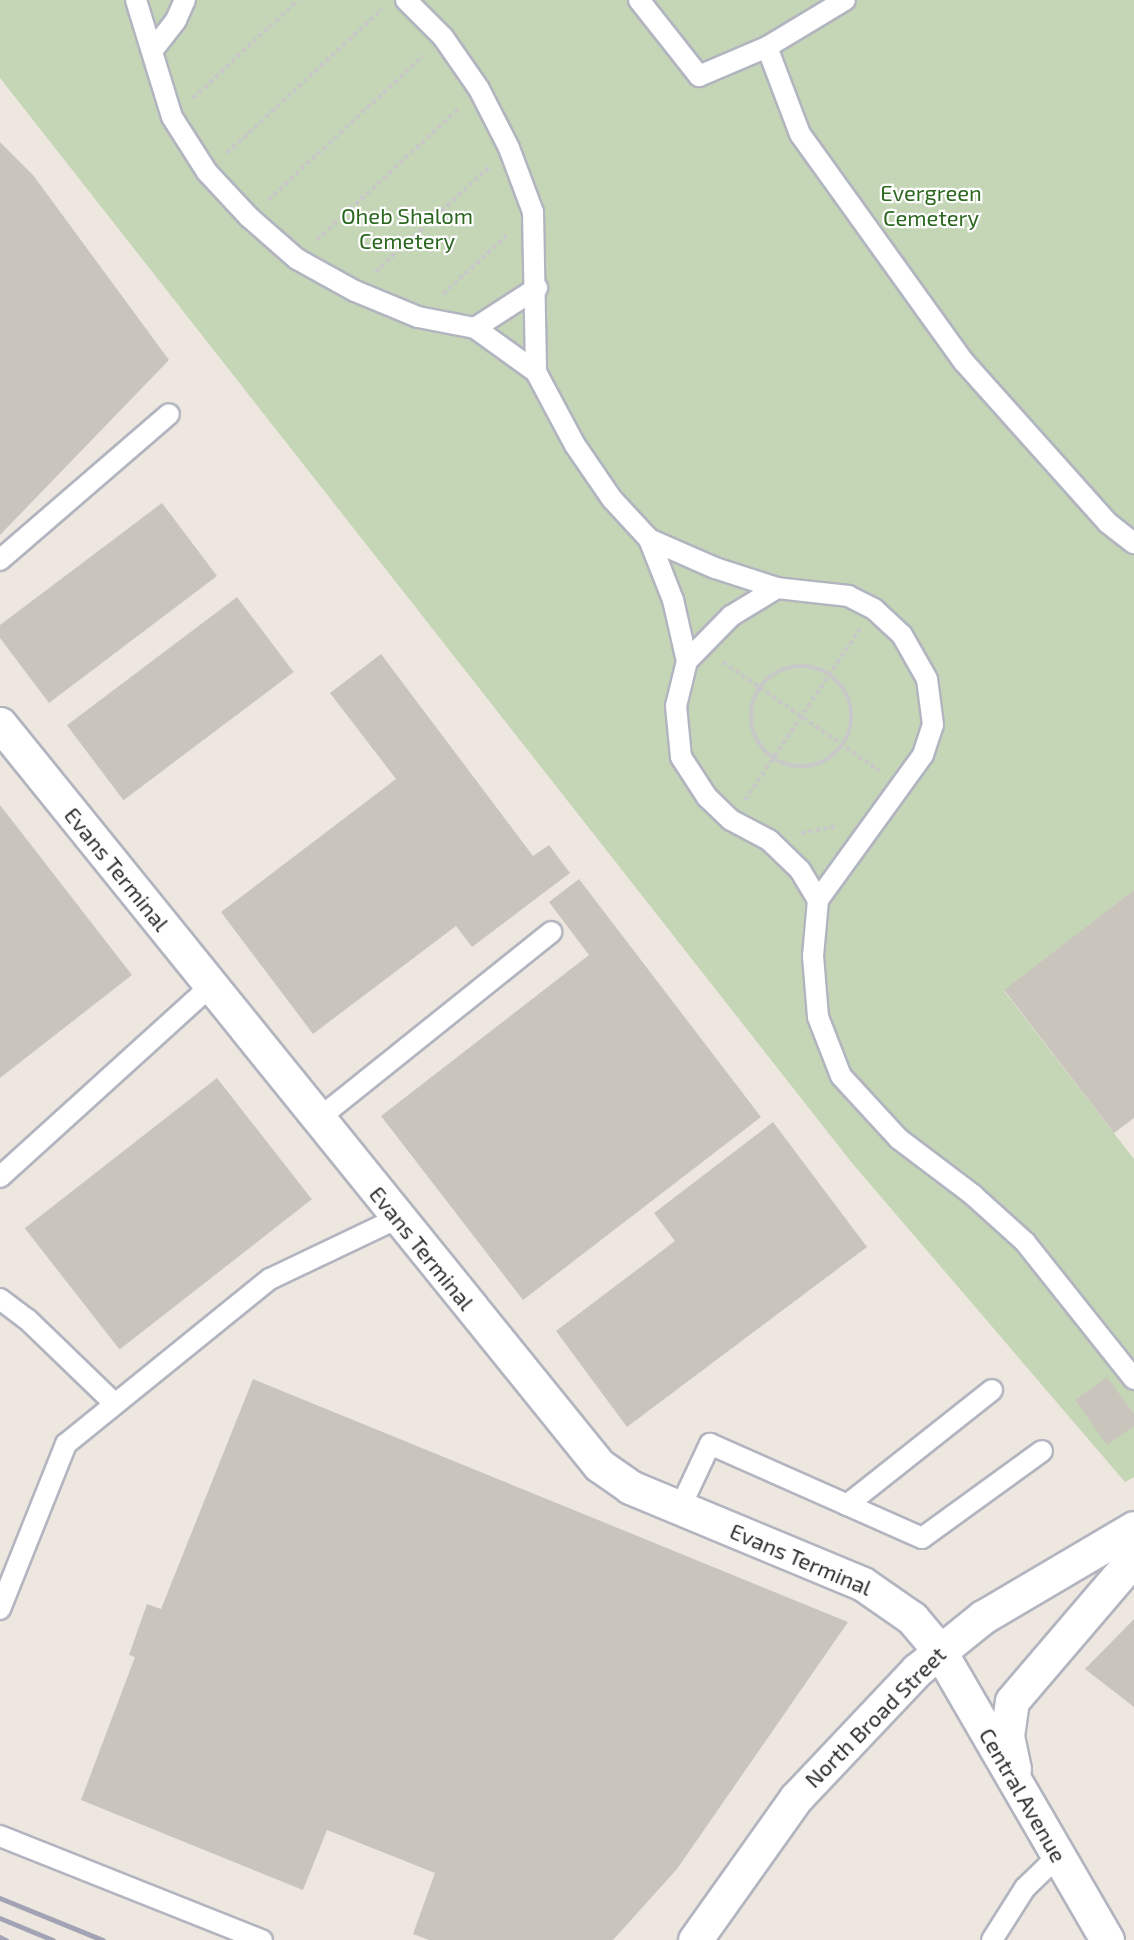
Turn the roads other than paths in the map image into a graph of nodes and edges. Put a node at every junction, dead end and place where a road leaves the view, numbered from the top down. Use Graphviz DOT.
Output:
graph roads {
  1 [pos="136,0"];
  2 [pos="185,0"];
  3 [pos="406,0"];
  4 [pos="639,0"];
  5 [pos="845,0"];
  6 [pos="767,47"];
  7 [pos="152,51"];
  8 [pos="537,288"];
  9 [pos="475,328"];
  10 [pos="536,372"];
  11 [pos="169,414"];
  12 [pos="649,539"];
  13 [pos="1134,543"];
  14 [pos="0,560"];
  15 [pos="777,588"];
  16 [pos="687,661"];
  17 [pos="0,724"];
  18 [pos="818,900"];
  19 [pos="551,932"];
  20 [pos="211,986"];
  21 [pos="318,1119"];
  22 [pos="0,1177"];
  23 [pos="398,1218"];
  24 [pos="0,1299"];
  25 [pos="1134,1379"];
  26 [pos="992,1390"];
  27 [pos="115,1404"];
  28 [pos="1042,1451"];
  29 [pos="847,1505"];
  30 [pos="680,1508"];
  31 [pos="1134,1528"];
  32 [pos="1134,1558"];
  33 [pos="0,1608"];
  34 [pos="939,1650"];
  35 [pos="1017,1785"];
  36 [pos="0,1836"];
  37 [pos="1058,1856"];
  38 [pos="262,1940"];
  39 [pos="694,1940"];
  40 [pos="992,1940"];
  41 [pos="1107,1940"];
  1 -- 7 [label="lane"];
  2 -- 7 [label="lane"];
  3 -- 8 [label="lane"];
  4 -- 6 [label="lane"];
  5 -- 6 [label="lane"];
  6 -- 13 [label="lane"];
  7 -- 9 [label="lane"];
  8 -- 9 [label="lane"];
  8 -- 10 [label="lane"];
  9 -- 10 [label="lane"];
  10 -- 12 [label="lane"];
  11 -- 14 [label="lane"];
  12 -- 15 [label="lane"];
  12 -- 16 [label="lane"];
  15 -- 16 [label="lane"];
  15 -- 18 [label="lane"];
  16 -- 18 [label="lane"];
  17 -- 20 [label="street, Evans Terminal"];
  18 -- 25 [label="lane"];
  19 -- 21 [label="lane"];
  20 -- 21 [label="street, Evans Terminal"];
  20 -- 22 [label="lane"];
  21 -- 23 [label="street, Evans Terminal"];
  23 -- 27 [label="lane"];
  23 -- 30 [label="street, Evans Terminal"];
  24 -- 27 [label="lane"];
  26 -- 29 [label="lane"];
  27 -- 33 [label="lane"];
  28 -- 29 [label="lane"];
  29 -- 30 [label="lane"];
  30 -- 34 [label="street, Evans Terminal"];
  31 -- 34 [label="street, North Broad Street"];
  32 -- 35 [label="street"];
  34 -- 35 [label="street, Central Avenue"];
  34 -- 39 [label="street, North Broad Street"];
  35 -- 37 [label="street, Central Avenue"];
  36 -- 38 [label="lane"];
  37 -- 40 [label="lane"];
  37 -- 41 [label="street, Central Avenue"];
}
